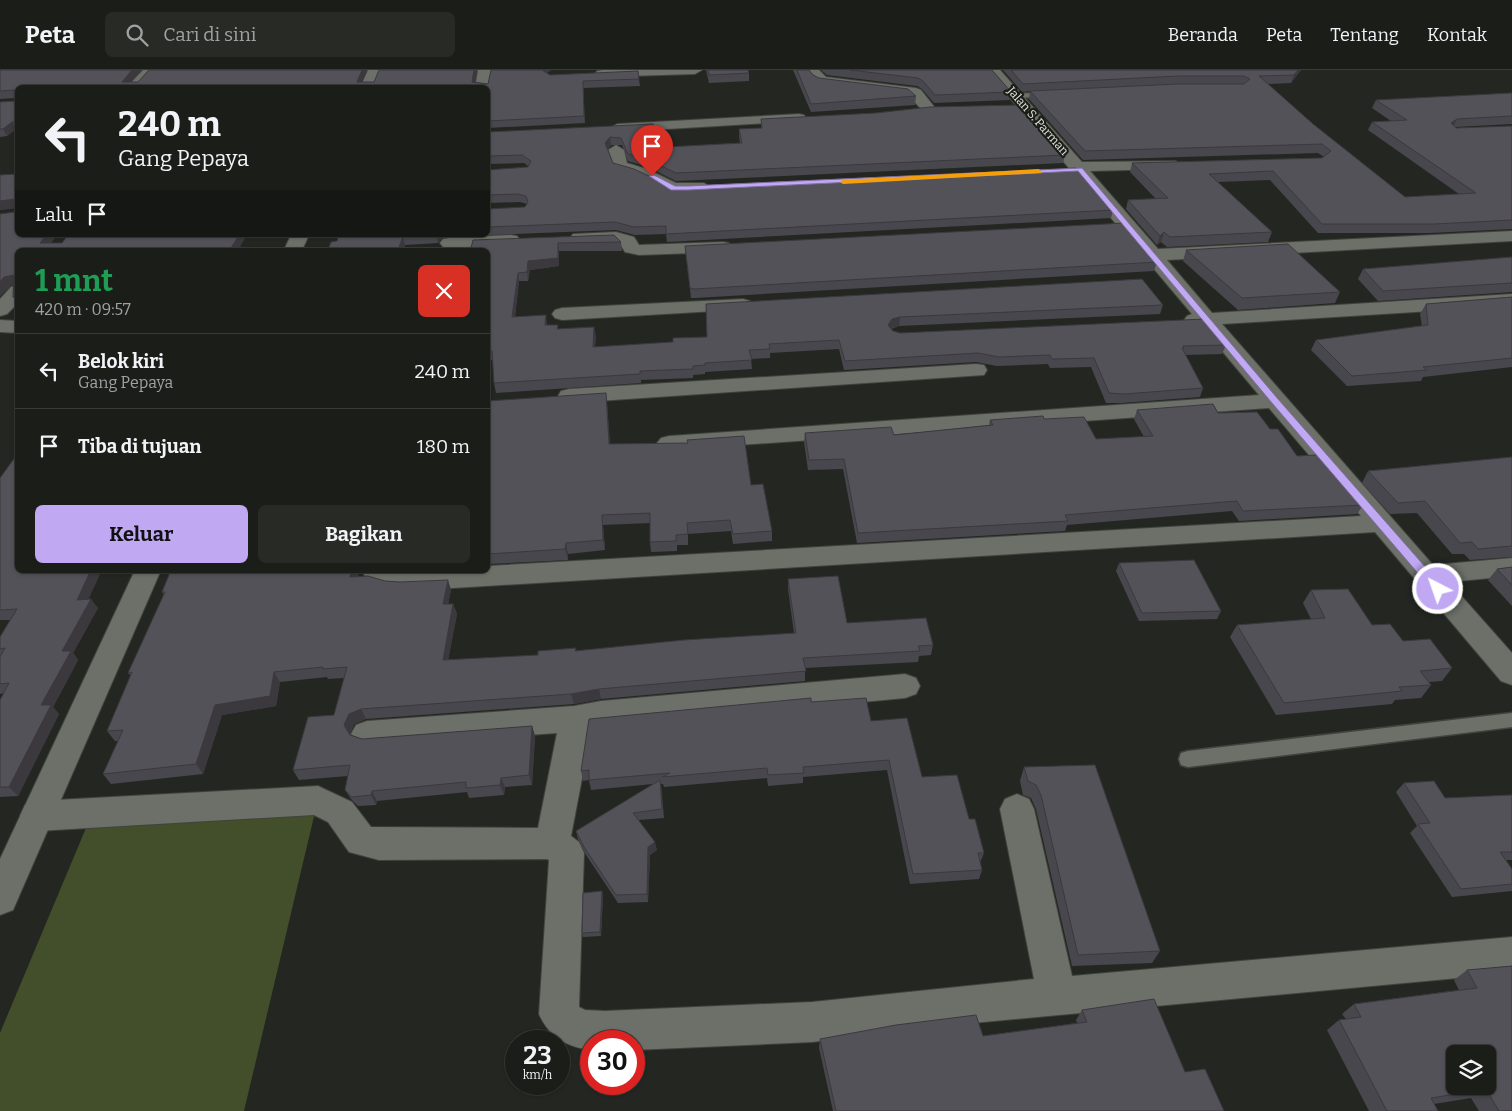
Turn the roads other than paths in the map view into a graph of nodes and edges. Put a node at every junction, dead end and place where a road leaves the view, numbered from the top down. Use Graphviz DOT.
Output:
graph roads {
  1 [pos="151,70"];
  2 [pos="375,70"];
  3 [pos="485,70"];
  4 [pos="695,70"];
  5 [pos="812,70"];
  6 [pos="993,70"];
  7 [pos="590,74"];
  8 [pos="135,85"];
  9 [pos="368,85"];
  10 [pos="482,85"];
  11 [pos="1063,94"];
  12 [pos="1016,103"];
  13 [pos="948,108"];
  14 [pos="929,109"];
  15 [pos="911,111"];
  16 [pos="811,118"];
  17 [pos="600,128"];
  18 [pos="616,150"];
  19 [pos="1188,164"];
  20 [pos="1073,169"];
  21 [pos="722,187"];
  22 [pos="1512,236"];
  23 [pos="558,238"];
  24 [pos="529,240"];
  25 [pos="449,243"];
  26 [pos="736,246"];
  27 [pos="1152,255"];
  28 [pos="15,294"];
  29 [pos="1512,300"];
  30 [pos="766,304"];
  31 [pos="0,310"];
  32 [pos="562,314"];
  33 [pos="1207,319"];
  34 [pos="1177,320"];
  35 [pos="0,326"];
  36 [pos="15,327"];
  37 [pos="976,370"];
  38 [pos="548,397"];
  39 [pos="1275,401"];
  40 [pos="669,443"];
  41 [pos="1368,473"];
  42 [pos="1339,475"];
  43 [pos="1381,523"];
  44 [pos="1512,568"];
  45 [pos="147,573"];
  46 [pos="376,573"];
  47 [pos="1426,575"];
  48 [pos="1512,673"];
  49 [pos="904,686"];
  50 [pos="574,719"];
  51 [pos="1512,720"];
  52 [pos="367,734"];
  53 [pos="1188,759"];
  54 [pos="1017,809"];
  55 [pos="37,816"];
  56 [pos="552,842"];
  57 [pos="9,858"];
  58 [pos="0,898"];
  59 [pos="1512,955"];
  60 [pos="1057,996"];
  1 -- 8 [label="street"];
  2 -- 9 [label="street"];
  3 -- 10 [label="street"];
  4 -- 7 [label="street"];
  5 -- 14 [label="street"];
  6 -- 12 [label="street, Jalan S. Parman"];
  11 -- 12 [label="lane"];
  12 -- 20 [label="street, Jalan S. Parman"];
  13 -- 14 [label="street"];
  14 -- 15 [label="street"];
  16 -- 17 [label="street"];
  18 -- 21 [label="street"];
  19 -- 20 [label="street"];
  20 -- 27 [label="street, Jalan S. Parman"];
  22 -- 27 [label="street"];
  23 -- 26 [label="street"];
  24 -- 25 [label="street"];
  27 -- 33 [label="street, Jalan S. Parman"];
  28 -- 31 [label="street"];
  29 -- 33 [label="street"];
  30 -- 32 [label="street"];
  33 -- 34 [label="street"];
  33 -- 39 [label="street, Jalan S. Parman"];
  35 -- 36 [label="street"];
  37 -- 38 [label="street"];
  39 -- 40 [label="street"];
  39 -- 42 [label="street, Jalan S. Parman"];
  41 -- 42 [label="street"];
  42 -- 43 [label="street, Jalan S. Parman"];
  43 -- 46 [label="street"];
  43 -- 47 [label="street, Jalan S. Parman"];
  44 -- 47 [label="street"];
  45 -- 55 [label="street"];
  47 -- 48 [label="street, Jalan S. Parman"];
  49 -- 50 [label="street"];
  50 -- 52 [label="street"];
  50 -- 56 [label="street"];
  51 -- 53 [label="lane"];
  54 -- 60 [label="street"];
  55 -- 56 [label="street"];
  55 -- 57 [label="street"];
  56 -- 60 [label="street"];
  57 -- 58 [label="street"];
  59 -- 60 [label="street"];
}
